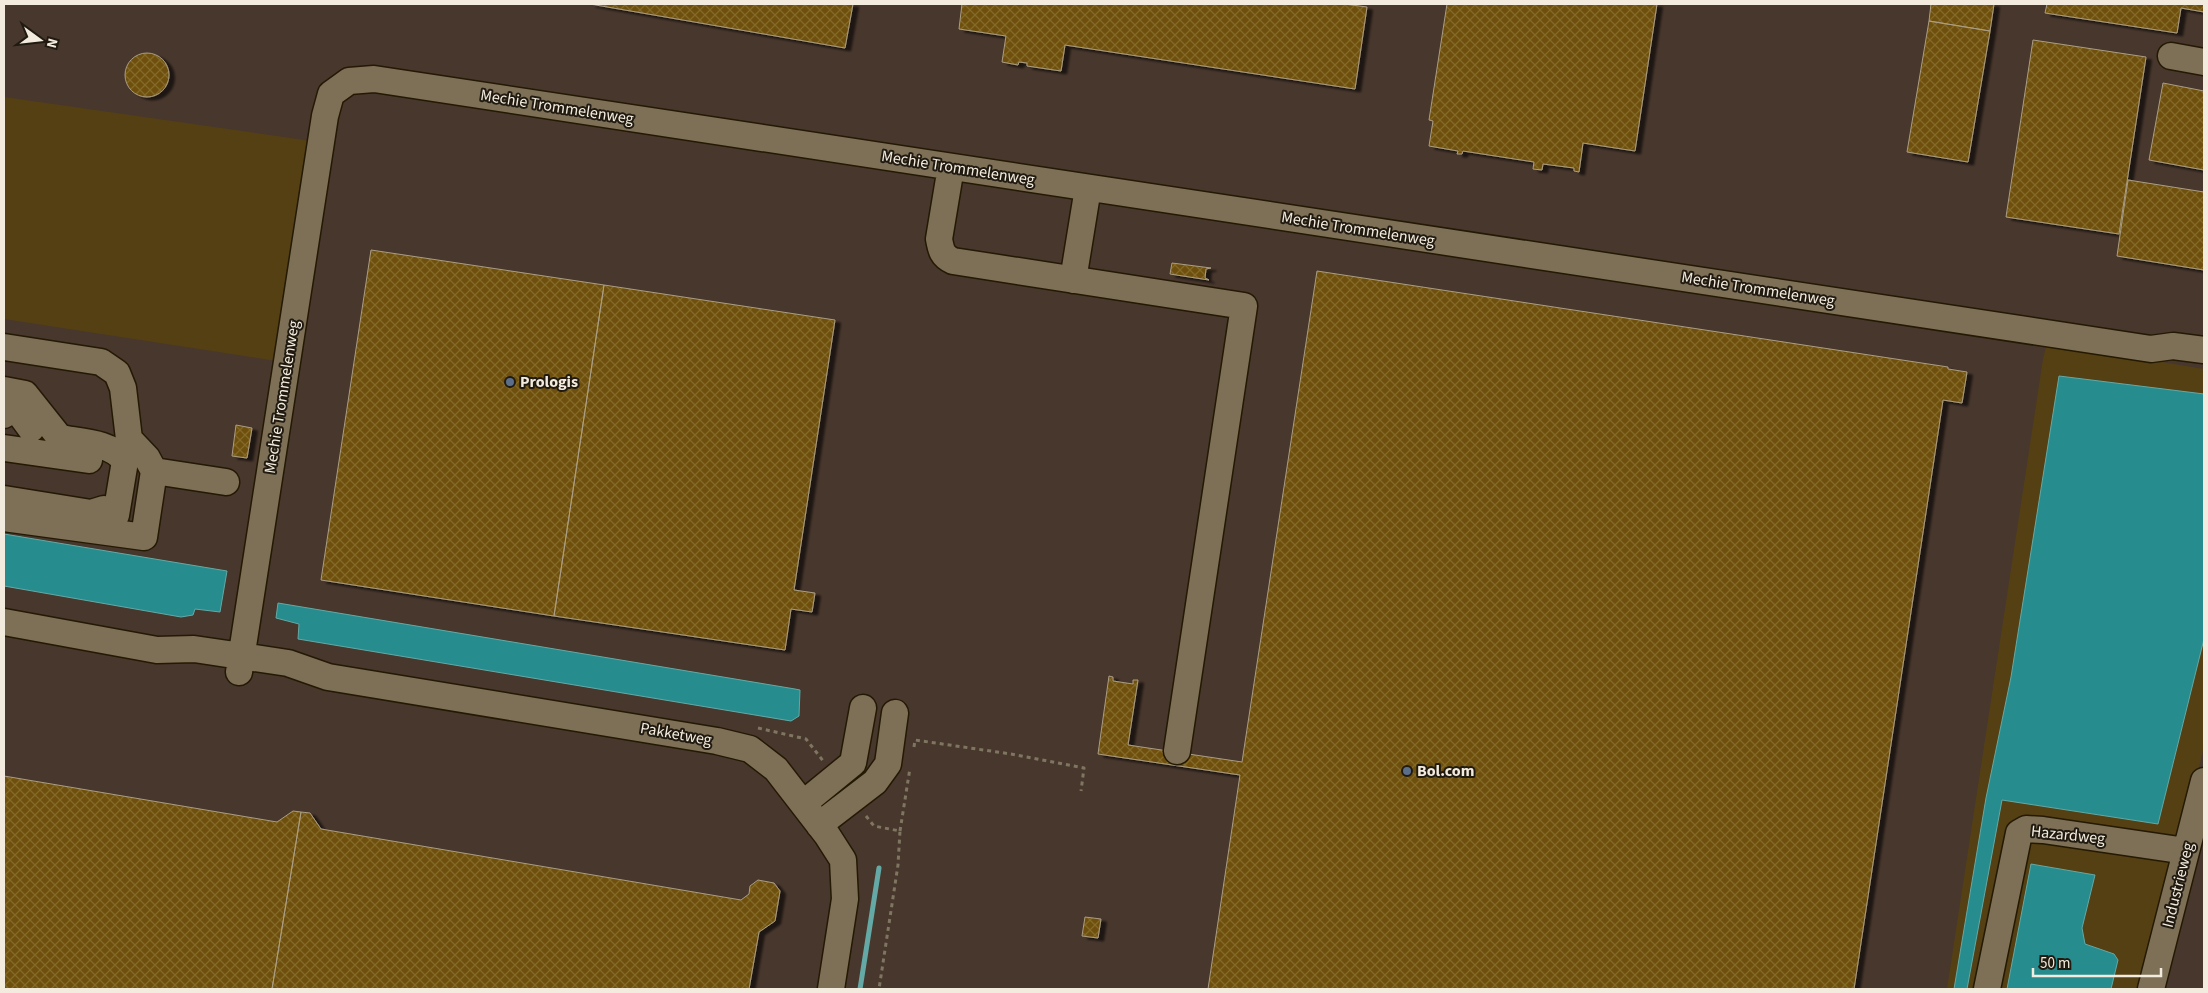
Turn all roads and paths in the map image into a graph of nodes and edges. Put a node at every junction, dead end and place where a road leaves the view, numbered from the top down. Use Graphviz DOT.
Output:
graph roads {
  1 [pos="2171,56"];
  2 [pos="2204,62"];
  3 [pos="951,167"];
  4 [pos="1088,188"];
  5 [pos="1073,280"];
  6 [pos="4,348"];
  7 [pos="2151,349"];
  8 [pos="2204,350"];
  9 [pos="2204,363"];
  10 [pos="4,390"];
  11 [pos="4,415"];
  12 [pos="54,430"];
  13 [pos="4,448"];
  14 [pos="154,471"];
  15 [pos="226,482"];
  16 [pos="4,499"];
  17 [pos="4,509"];
  18 [pos="4,518"];
  19 [pos="4,622"];
  20 [pos="241,664"];
  21 [pos="913,750"];
  22 [pos="1177,750"];
  23 [pos="912,758"];
  24 [pos="2204,782"];
  25 [pos="1081,791"];
  26 [pos="804,803"];
  27 [pos="819,825"];
  28 [pos="900,831"];
  29 [pos="2186,851"];
  30 [pos="831,989"];
  31 [pos="1987,989"];
  32 [pos="2151,989"];
  1 -- 2 [label="street"];
  3 -- 4 [label="street, Mechie Trommelenweg"];
  3 -- 5 [label="street"];
  3 -- 20 [label="street, Mechie Trommelenweg"];
  4 -- 5 [label="street"];
  4 -- 7 [label="street, Mechie Trommelenweg"];
  5 -- 22 [label="street"];
  6 -- 14 [label="street"];
  7 -- 8 [label="street, Mechie Trommelenweg"];
  7 -- 9 [label="street, Mechie Trommelenweg"];
  10 -- 12 [label="street"];
  11 -- 12 [label="street"];
  12 -- 17 [label="street"];
  13 -- 16 [label="street"];
  14 -- 15 [label="street"];
  14 -- 18 [label="street"];
  19 -- 20 [label="street"];
  20 -- 26 [label="street, Pakketweg"];
  21 -- 25 [label="path"];
  23 -- 28 [label="path"];
  24 -- 29 [label="street, Industrieweg"];
  26 -- 27 [label="street, Pakketweg"];
  26 -- 27 [label="street"];
  27 -- 30 [label="street, Pakketweg"];
  29 -- 31 [label="street, Hazardweg"];
  29 -- 32 [label="street, Industrieweg"];
}
